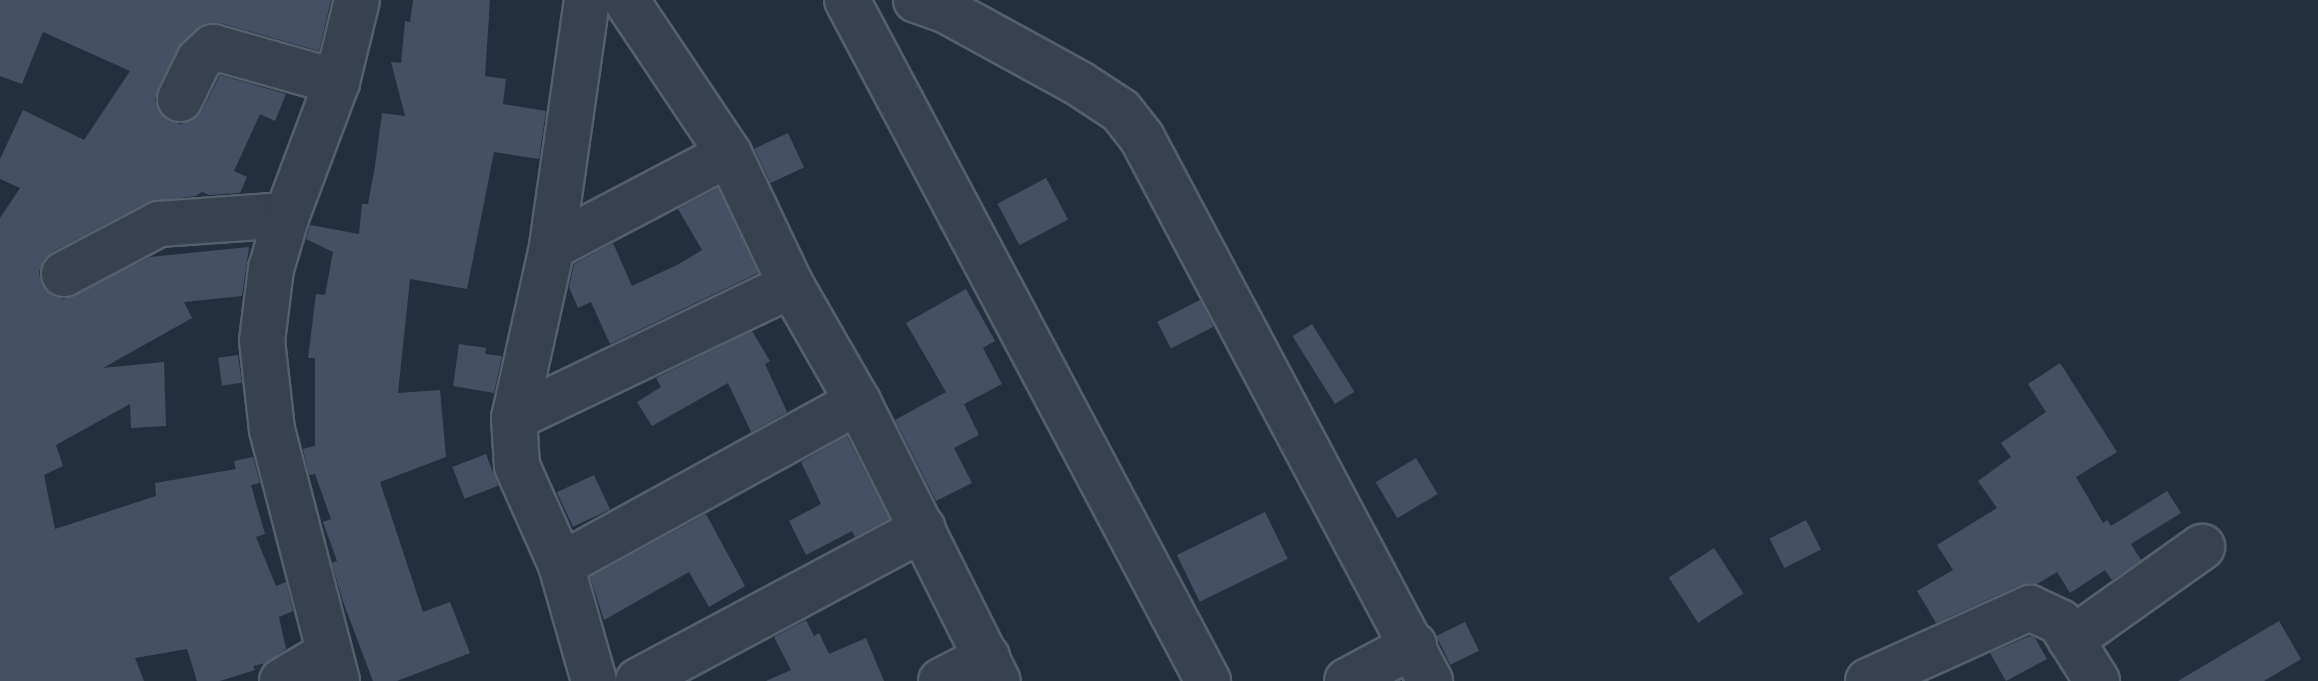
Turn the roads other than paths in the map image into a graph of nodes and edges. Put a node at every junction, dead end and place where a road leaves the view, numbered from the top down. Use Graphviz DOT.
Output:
graph roads {
  1 [pos="357,0"];
  2 [pos="587,0"];
  3 [pos="626,0"];
  4 [pos="847,0"];
  5 [pos="916,0"];
  6 [pos="337,82"];
  7 [pos="180,99"];
  8 [pos="729,154"];
  9 [pos="287,215"];
  10 [pos="552,247"];
  11 [pos="64,274"];
  12 [pos="791,285"];
  13 [pos="858,402"];
  14 [pos="514,418"];
  15 [pos="923,529"];
  16 [pos="2202,547"];
  17 [pos="561,565"];
  18 [pos="2071,640"];
  19 [pos="1422,663"];
  20 [pos="333,667"];
  21 [pos="992,669"];
  22 [pos="282,681"];
  23 [pos="594,681"];
  24 [pos="638,681"];
  25 [pos="941,681"];
  26 [pos="1208,681"];
  27 [pos="1347,681"];
  28 [pos="1868,681"];
  29 [pos="2097,681"];
  1 -- 6 [label="street"];
  2 -- 10 [label="street"];
  3 -- 8 [label="street"];
  4 -- 26 [label="street"];
  5 -- 19 [label="street"];
  6 -- 7 [label="street"];
  6 -- 9 [label="street"];
  8 -- 10 [label="street"];
  8 -- 12 [label="street"];
  9 -- 11 [label="street"];
  9 -- 20 [label="street"];
  10 -- 14 [label="street"];
  12 -- 13 [label="street"];
  12 -- 14 [label="street"];
  13 -- 15 [label="street"];
  13 -- 17 [label="street"];
  14 -- 17 [label="street"];
  15 -- 21 [label="street"];
  15 -- 24 [label="street"];
  16 -- 18 [label="street"];
  17 -- 23 [label="street"];
  18 -- 28 [label="street"];
  18 -- 29 [label="street"];
  19 -- 27 [label="street"];
  20 -- 22 [label="street"];
  21 -- 25 [label="street"];
}
